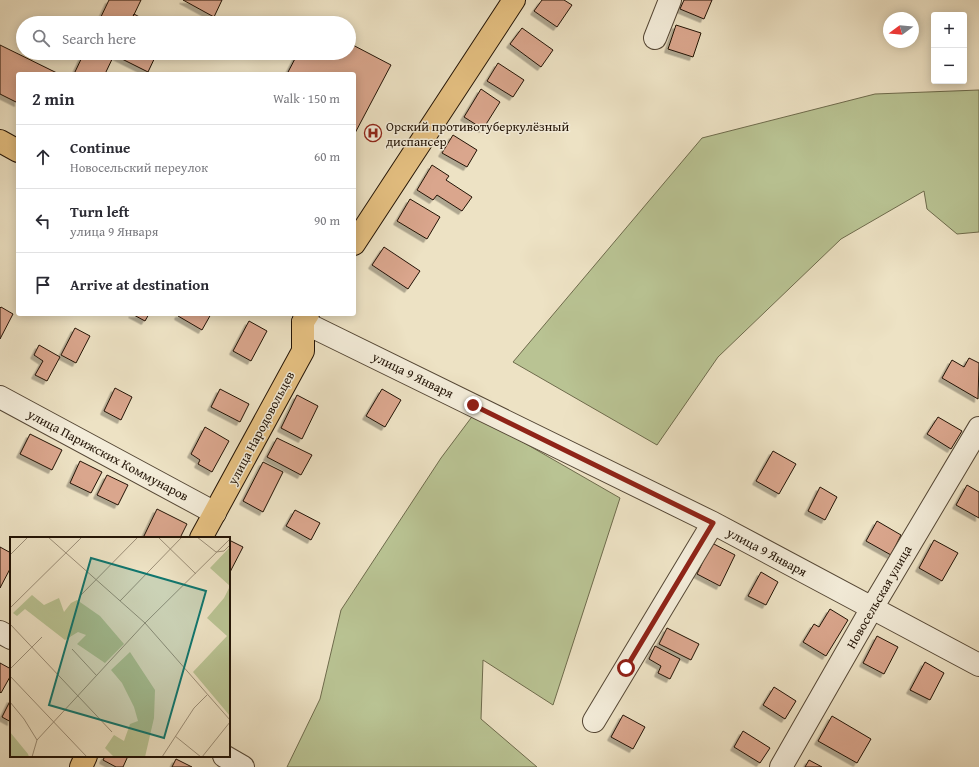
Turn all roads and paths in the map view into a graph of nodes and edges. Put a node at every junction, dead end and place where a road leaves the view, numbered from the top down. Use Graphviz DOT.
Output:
graph roads {
  1 [pos="514,0"];
  2 [pos="670,0"];
  3 [pos="655,38"];
  4 [pos="0,141"];
  5 [pos="16,150"];
  6 [pos="356,241"];
  7 [pos="303,317"];
  8 [pos="0,397"];
  9 [pos="979,428"];
  10 [pos="215,513"];
  11 [pos="713,523"];
  12 [pos="203,537"];
  13 [pos="872,608"];
  14 [pos="0,632"];
  15 [pos="10,637"];
  16 [pos="979,665"];
  17 [pos="594,721"];
  18 [pos="86,757"];
  19 [pos="226,757"];
  20 [pos="81,767"];
  21 [pos="244,767"];
  22 [pos="781,767"];
  1 -- 6 [label="main road"];
  2 -- 3 [label="street"];
  4 -- 5 [label="main road"];
  7 -- 10 [label="main road, улица Народовольцев"];
  7 -- 11 [label="street, улица 9 Января"];
  8 -- 10 [label="street, улица Парижских Коммунаров"];
  9 -- 13 [label="street, Новосельская улица"];
  10 -- 12 [label="main road, улица Народовольцев"];
  11 -- 13 [label="street, улица 9 Января"];
  11 -- 17 [label="street"];
  13 -- 16 [label="street, улица 9 Января"];
  13 -- 22 [label="street, Новосельская улица"];
  14 -- 15 [label="street"];
  18 -- 20 [label="main road"];
  19 -- 21 [label="street"];
}
